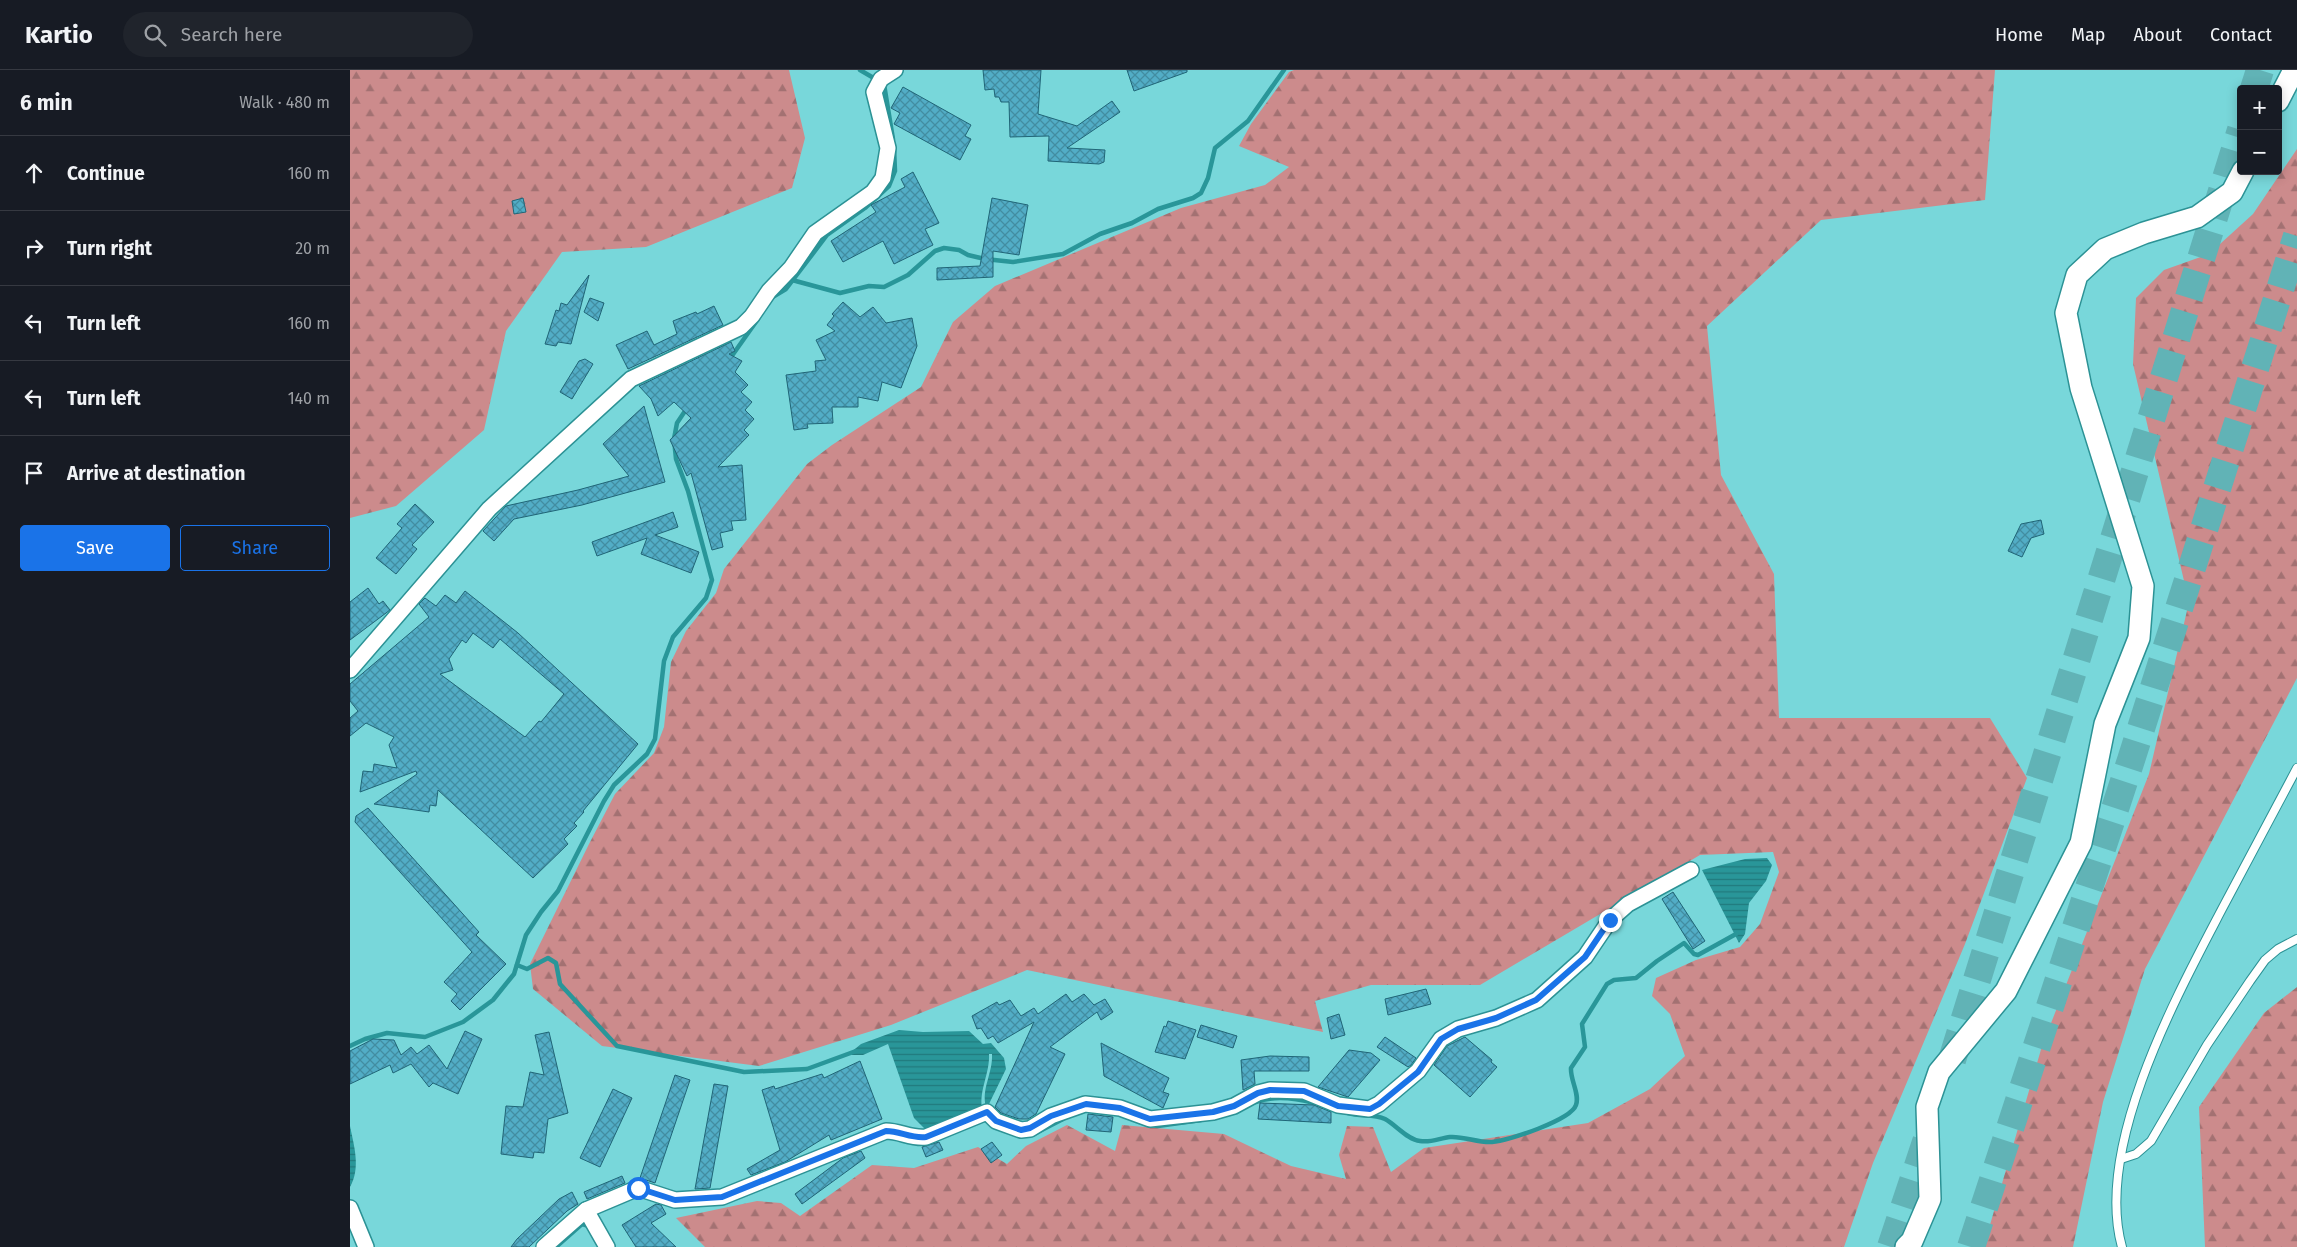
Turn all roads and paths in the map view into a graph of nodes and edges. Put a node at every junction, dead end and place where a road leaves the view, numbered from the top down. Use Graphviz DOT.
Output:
graph roads {
  1 [pos="894,70"];
  2 [pos="2294,70"];
  3 [pos="2282,93"];
  4 [pos="2241,175"];
  5 [pos="350,670"];
  6 [pos="2297,768"];
  7 [pos="1691,870"];
  8 [pos="2297,939"];
  9 [pos="2121,1159"];
  10 [pos="350,1208"];
  11 [pos="586,1210"];
  12 [pos="366,1247"];
  13 [pos="544,1247"];
  14 [pos="607,1247"];
  15 [pos="1906,1247"];
  16 [pos="2122,1247"];
  1 -- 5 [label="street"];
  2 -- 3 [label="street"];
  4 -- 15 [label="street"];
  6 -- 9 [label="lane"];
  7 -- 11 [label="street"];
  8 -- 9 [label="lane"];
  9 -- 16 [label="lane"];
  10 -- 12 [label="street"];
  11 -- 13 [label="street"];
  11 -- 14 [label="street"];
}
